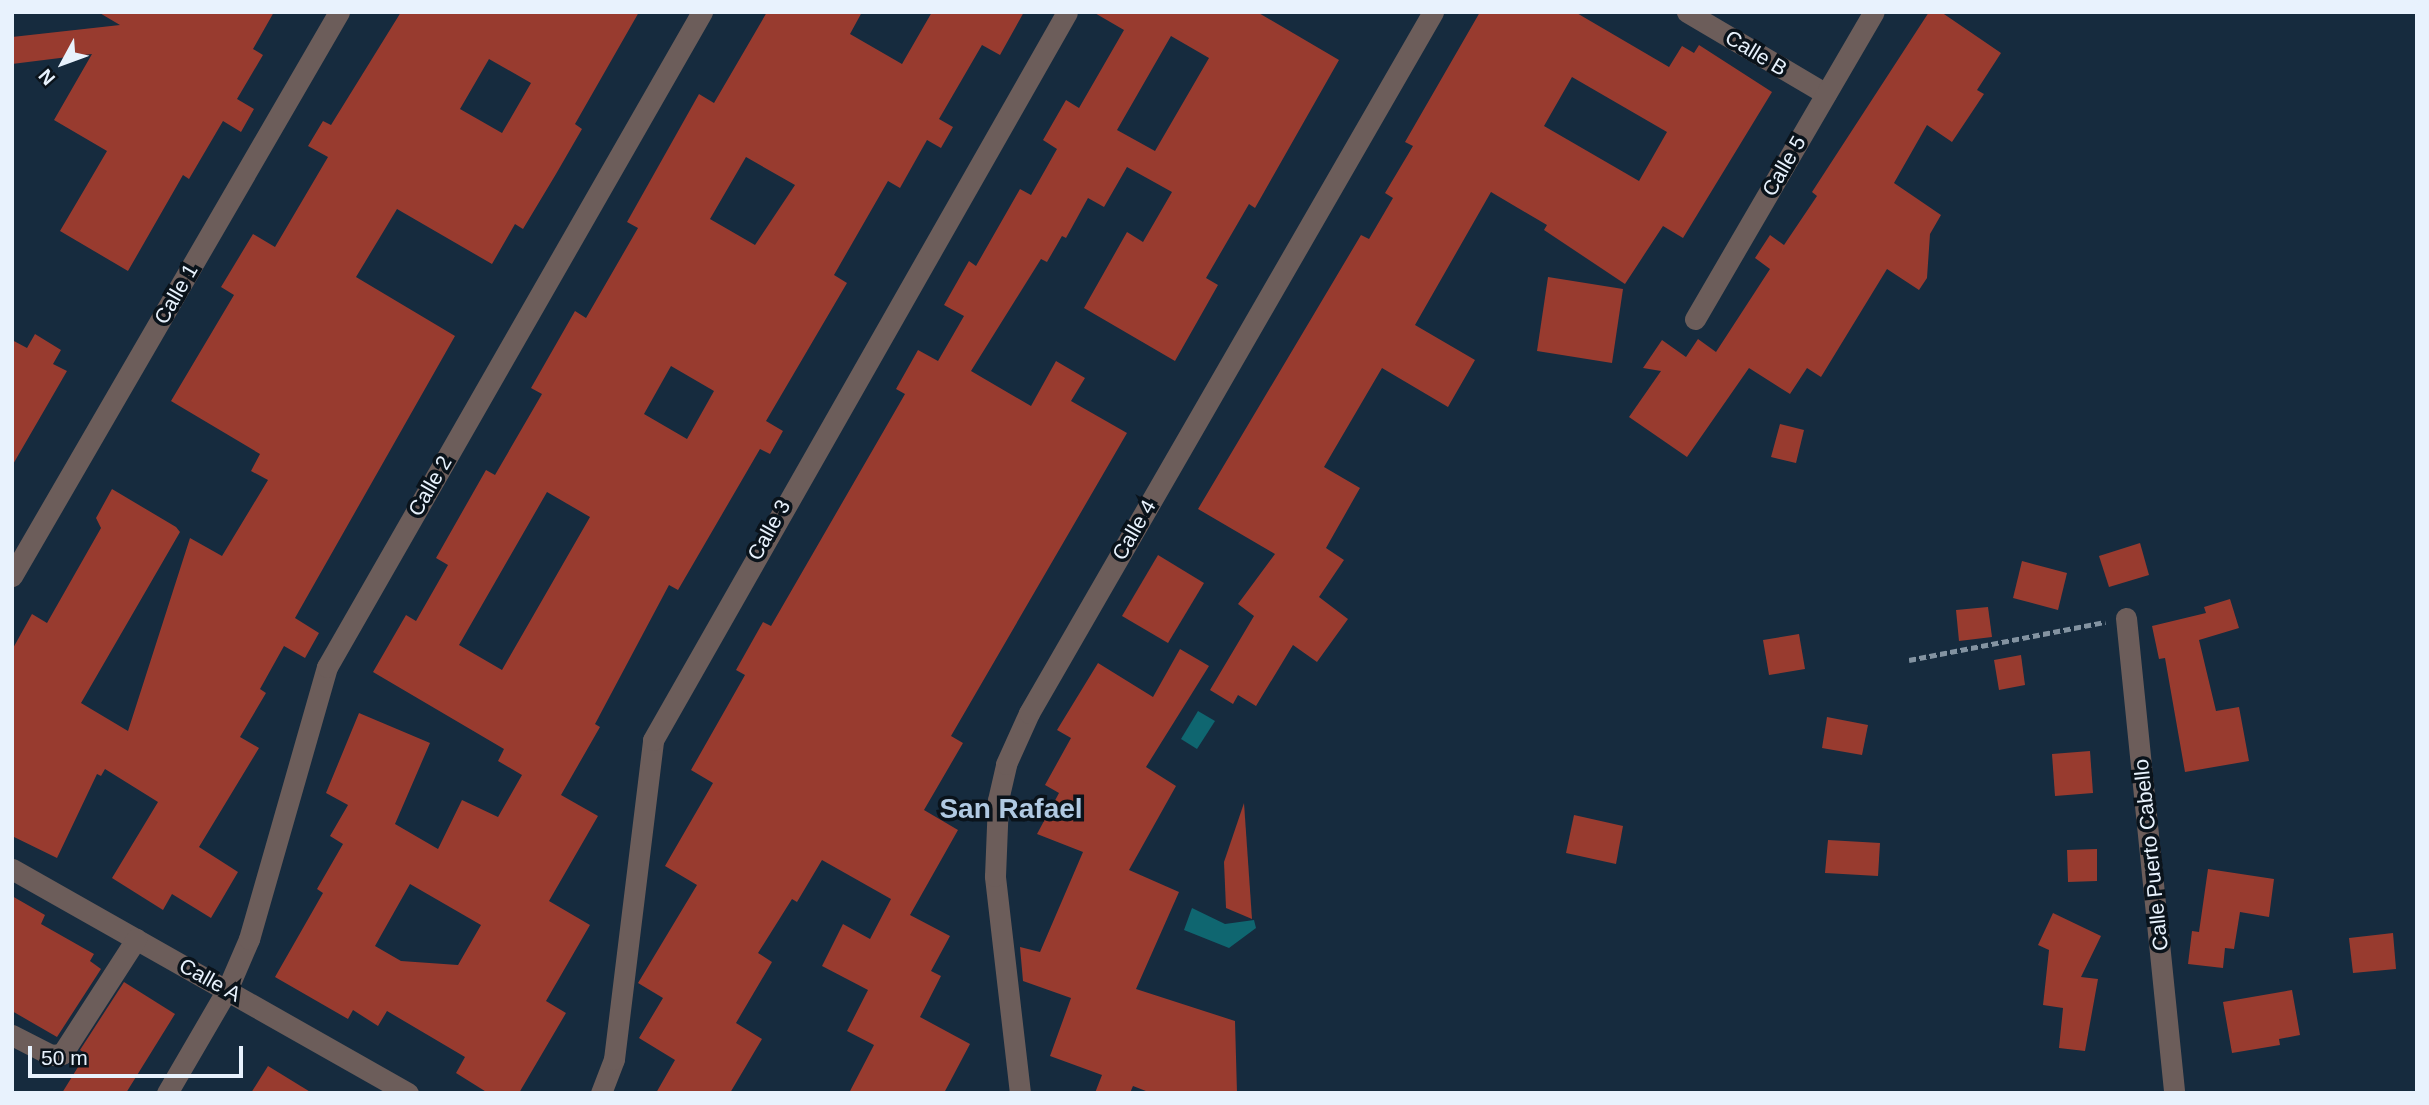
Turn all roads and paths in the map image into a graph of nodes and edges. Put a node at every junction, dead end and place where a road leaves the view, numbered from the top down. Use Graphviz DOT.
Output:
graph roads {
  1 [pos="339,12"];
  2 [pos="702,12"];
  3 [pos="1067,12"];
  4 [pos="1433,12"];
  5 [pos="1687,12"];
  6 [pos="1874,12"];
  7 [pos="1826,94"];
  8 [pos="1695,319"];
  9 [pos="12,576"];
  10 [pos="2126,618"];
  11 [pos="1909,660"];
  12 [pos="12,869"];
  13 [pos="136,939"];
  14 [pos="227,990"];
  15 [pos="12,1035"];
  16 [pos="167,1093"];
  17 [pos="408,1093"];
  18 [pos="601,1093"];
  19 [pos="1020,1093"];
  20 [pos="2174,1093"];
  1 -- 9 [label="street, Calle 1"];
  2 -- 14 [label="street, Calle 2"];
  3 -- 18 [label="street, Calle 3"];
  4 -- 19 [label="street, Calle 4"];
  5 -- 7 [label="street, Calle B"];
  6 -- 7 [label="street, Calle 5"];
  7 -- 8 [label="street, Calle 5"];
  10 -- 11 [label="path"];
  10 -- 20 [label="street, Calle Puerto Cabello"];
  12 -- 13 [label="street, Calle A"];
  13 -- 14 [label="street, Calle A"];
  13 -- 15 [label="street"];
  14 -- 16 [label="street, Calle 2"];
  14 -- 17 [label="street, Calle A"];
}
